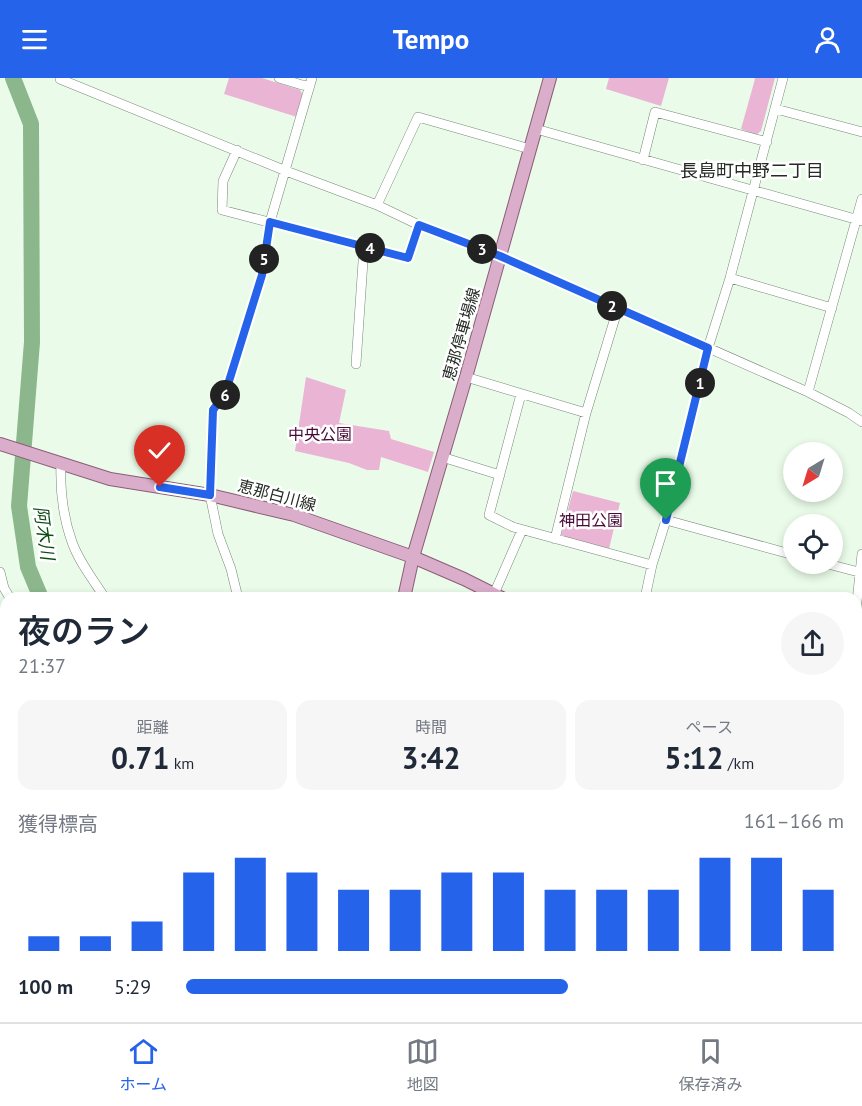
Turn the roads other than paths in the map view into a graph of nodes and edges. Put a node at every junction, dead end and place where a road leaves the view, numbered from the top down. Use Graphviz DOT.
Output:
graph roads {
  1 [pos="60,78"];
  2 [pos="279,78"];
  3 [pos="550,78"];
  4 [pos="783,78"];
  5 [pos="311,82"];
  6 [pos="776,109"];
  7 [pos="536,129"];
  8 [pos="862,132"];
  9 [pos="767,142"];
  10 [pos="530,149"];
  11 [pos="237,150"];
  12 [pos="643,160"];
  13 [pos="286,171"];
  14 [pos="754,191"];
  15 [pos="862,199"];
  16 [pos="377,205"];
  17 [pos="859,220"];
  18 [pos="270,222"];
  19 [pos="419,225"];
  20 [pos="364,247"];
  21 [pos="500,256"];
  22 [pos="730,278"];
  23 [pos="618,308"];
  24 [pos="832,308"];
  25 [pos="708,348"];
  26 [pos="356,364"];
  27 [pos="466,377"];
  28 [pos="808,392"];
  29 [pos="521,394"];
  30 [pos="586,413"];
  31 [pos="862,422"];
  32 [pos="0,444"];
  33 [pos="442,457"];
  34 [pos="61,463"];
  35 [pos="500,475"];
  36 [pos="210,495"];
  37 [pos="666,520"];
  38 [pos="522,530"];
  39 [pos="555,539"];
  40 [pos="783,552"];
  41 [pos="862,554"];
  42 [pos="413,557"];
  43 [pos="652,565"];
  44 [pos="843,568"];
  45 [pos="0,572"];
  46 [pos="861,573"];
  47 [pos="6,592"];
  48 [pos="101,592"];
  49 [pos="237,592"];
  50 [pos="405,592"];
  51 [pos="490,592"];
  52 [pos="499,592"];
  53 [pos="646,592"];
  54 [pos="858,592"];
  1 -- 11 [label="street"];
  2 -- 5 [label="street"];
  3 -- 7 [label="main road, 恵那停車場線"];
  4 -- 6 [label="street"];
  5 -- 13 [label="street"];
  6 -- 8 [label="street"];
  6 -- 9 [label="street"];
  7 -- 10 [label="main road, 恵那停車場線"];
  7 -- 12 [label="street"];
  9 -- 12 [label="street"];
  9 -- 14 [label="street"];
  10 -- 16 [label="street"];
  10 -- 21 [label="main road, 恵那停車場線"];
  11 -- 13 [label="street"];
  11 -- 18 [label="street"];
  12 -- 14 [label="street"];
  13 -- 16 [label="street"];
  13 -- 18 [label="street"];
  14 -- 17 [label="street"];
  14 -- 22 [label="street"];
  15 -- 17 [label="street"];
  16 -- 19 [label="street"];
  17 -- 24 [label="street"];
  18 -- 20 [label="street"];
  18 -- 36 [label="street"];
  19 -- 20 [label="street"];
  19 -- 21 [label="street"];
  20 -- 26 [label="street"];
  21 -- 23 [label="street"];
  21 -- 27 [label="main road, 恵那停車場線"];
  22 -- 24 [label="street"];
  22 -- 25 [label="street"];
  23 -- 25 [label="street"];
  23 -- 30 [label="street"];
  24 -- 28 [label="street"];
  25 -- 28 [label="street"];
  25 -- 37 [label="street"];
  27 -- 29 [label="street"];
  27 -- 33 [label="main road, 恵那停車場線"];
  28 -- 31 [label="street"];
  29 -- 30 [label="street"];
  29 -- 35 [label="street"];
  30 -- 39 [label="street"];
  32 -- 34 [label="main road, 恵那白川線"];
  33 -- 35 [label="street"];
  33 -- 42 [label="main road, 恵那停車場線"];
  34 -- 36 [label="main road, 恵那白川線"];
  34 -- 48 [label="street"];
  35 -- 38 [label="street"];
  36 -- 42 [label="main road, 恵那白川線"];
  36 -- 49 [label="street"];
  37 -- 40 [label="street"];
  37 -- 43 [label="street"];
  38 -- 39 [label="street"];
  38 -- 52 [label="street"];
  39 -- 43 [label="street"];
  41 -- 46 [label="street"];
  42 -- 50 [label="main road, 恵那停車場線"];
  42 -- 51 [label="main road, 恵那白川線"];
  43 -- 53 [label="street"];
  44 -- 46 [label="street"];
  45 -- 47 [label="street"];
  46 -- 54 [label="street"];
}
